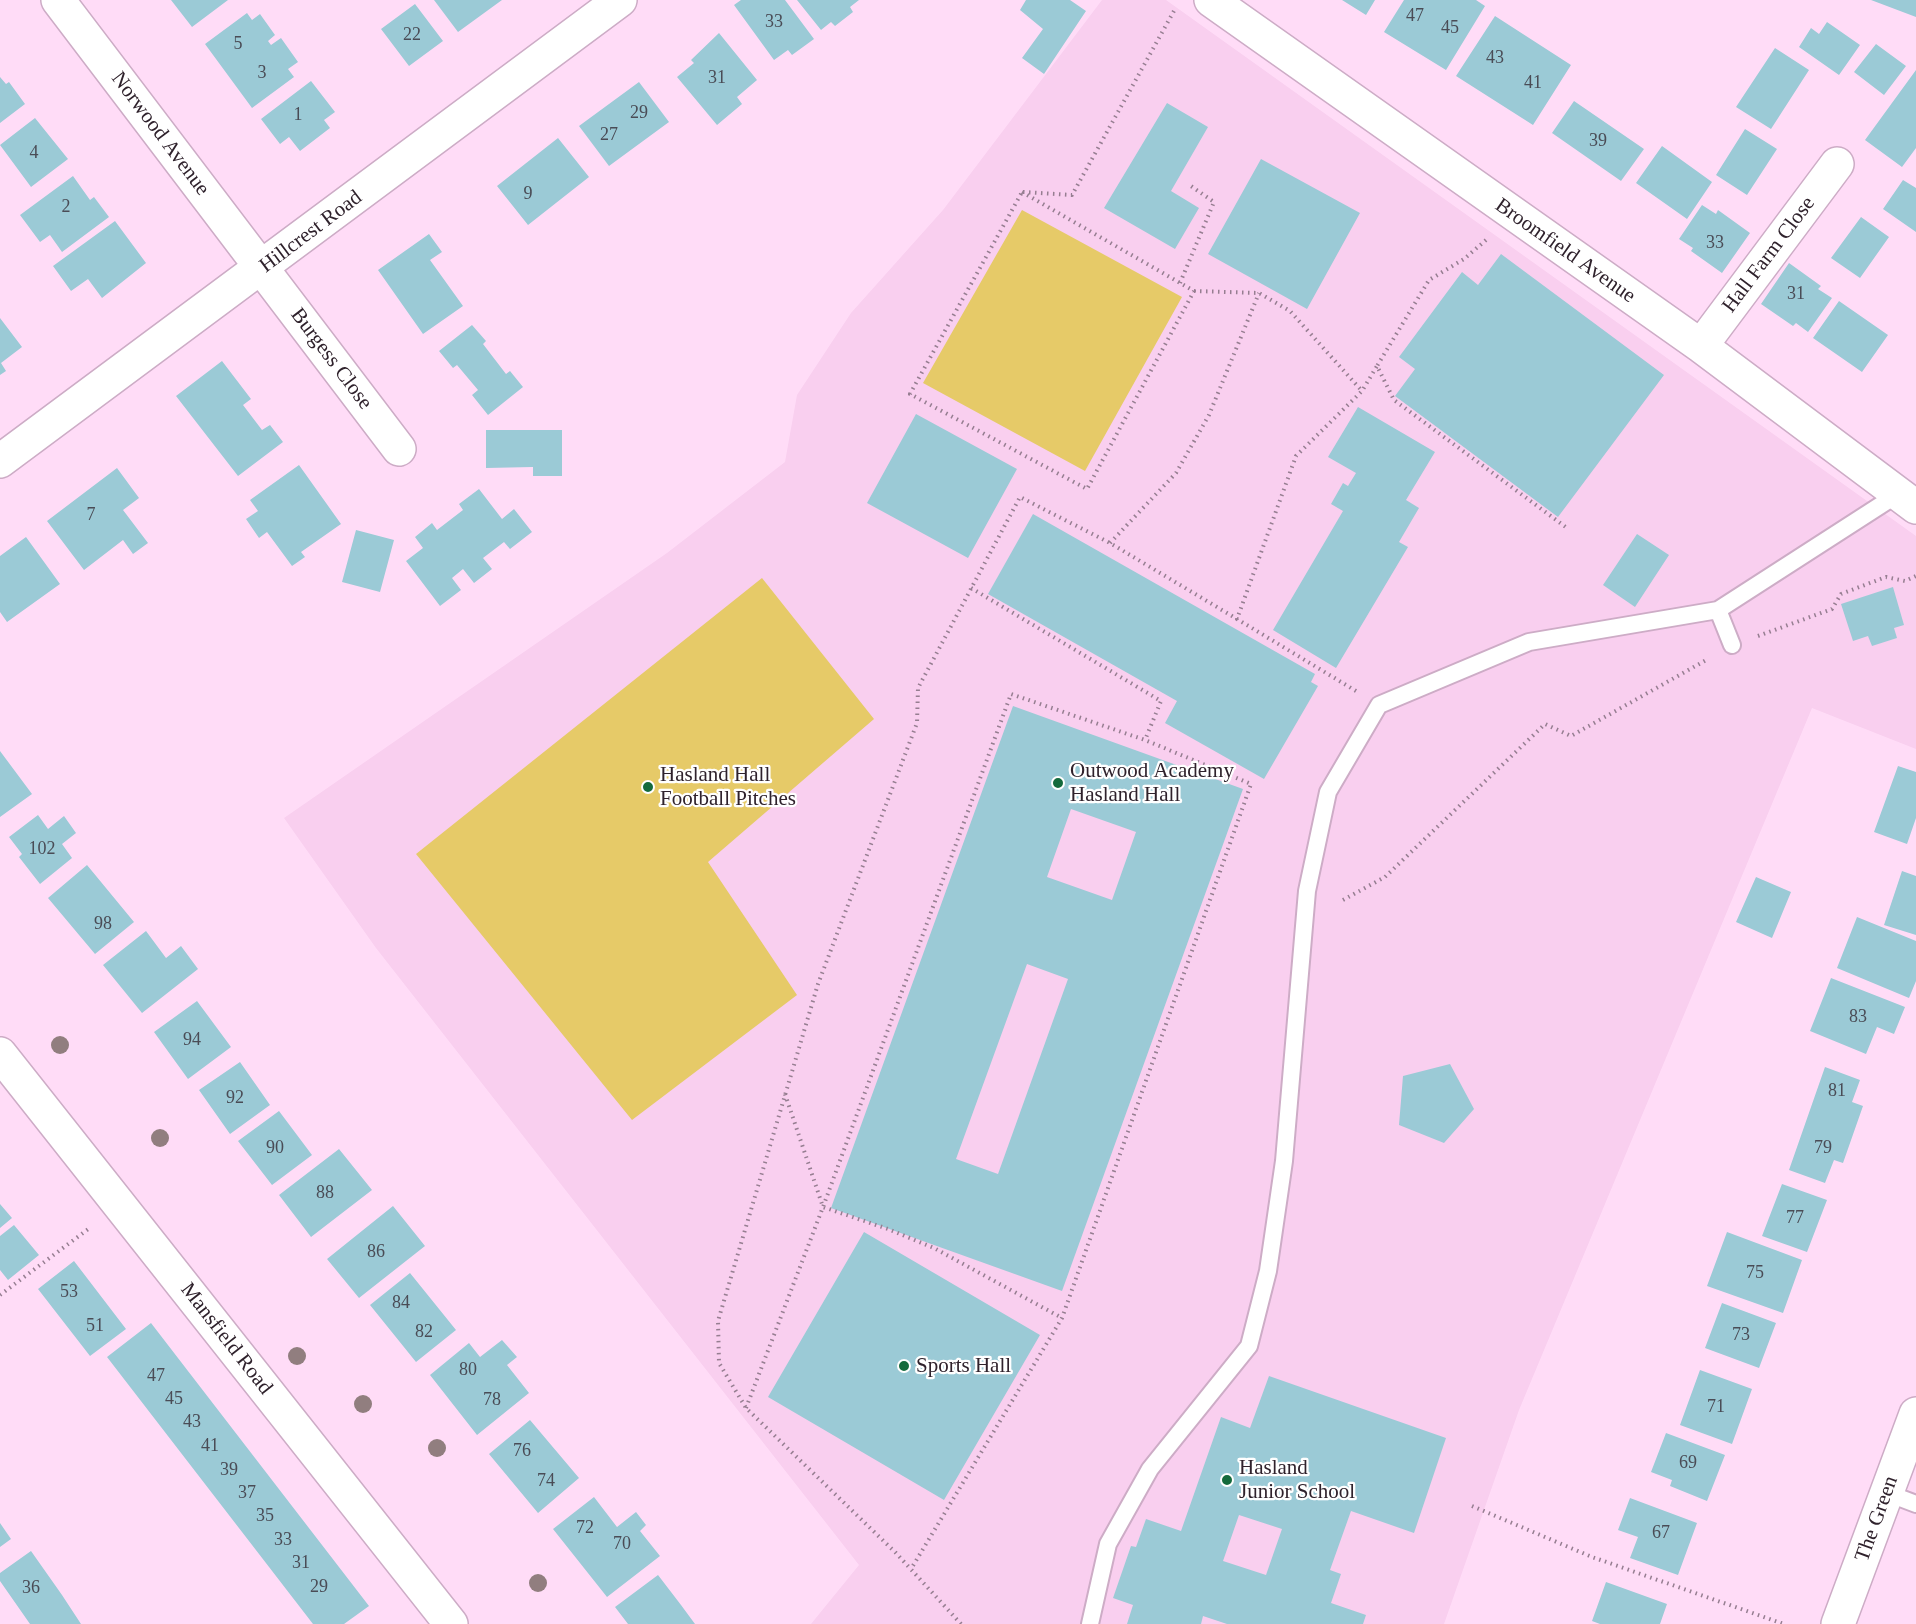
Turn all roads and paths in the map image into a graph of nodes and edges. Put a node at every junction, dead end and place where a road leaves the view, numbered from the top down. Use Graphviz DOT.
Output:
graph roads {
  1 [pos="58,0"];
  2 [pos="620,0"];
  3 [pos="1180,0"];
  4 [pos="1211,0"];
  5 [pos="1837,164"];
  6 [pos="1188,184"];
  7 [pos="1022,192"];
  8 [pos="1514,216"];
  9 [pos="263,268"];
  10 [pos="1180,283"];
  11 [pos="1194,291"];
  12 [pos="1259,293"];
  13 [pos="1701,346"];
  14 [pos="1377,366"];
  15 [pos="1362,391"];
  16 [pos="399,449"];
  17 [pos="1,459"];
  18 [pos="1907,500"];
  19 [pos="1567,528"];
  20 [pos="1110,543"];
  21 [pos="1916,576"];
  22 [pos="971,588"];
  23 [pos="1718,610"];
  24 [pos="1237,619"];
  25 [pos="1732,645"];
  26 [pos="1379,705"];
  27 [pos="1145,740"];
  28 [pos="1343,900"];
  29 [pos="0,1054"];
  30 [pos="785,1094"];
  31 [pos="120,1205"];
  32 [pos="823,1207"];
  33 [pos="0,1294"];
  34 [pos="1062,1318"];
  35 [pos="746,1408"];
  36 [pos="1916,1414"];
  37 [pos="1901,1498"];
  38 [pos="1472,1506"];
  39 [pos="911,1569"];
  40 [pos="451,1624"];
  41 [pos="961,1624"];
  42 [pos="1090,1624"];
  43 [pos="1784,1624"];
  44 [pos="1838,1624"];
  1 -- 9 [label="street, Norwood Avenue"];
  2 -- 9 [label="street, Hillcrest Road"];
  3 -- 7 [label="path"];
  4 -- 8 [label="street, Broomfield Avenue"];
  5 -- 13 [label="street, Hall Farm Close"];
  6 -- 10 [label="path"];
  7 -- 10 [label="path"];
  7 -- 11 [label="path"];
  8 -- 13 [label="street, Broomfield Avenue"];
  8 -- 14 [label="path"];
  9 -- 16 [label="street, Burgess Close"];
  9 -- 17 [label="street, Hillcrest Road"];
  10 -- 11 [label="path"];
  11 -- 12 [label="path"];
  12 -- 15 [label="path"];
  12 -- 20 [label="path"];
  13 -- 18 [label="street, Broomfield Avenue"];
  14 -- 15 [label="path"];
  14 -- 19 [label="path"];
  15 -- 24 [label="path"];
  18 -- 23 [label="lane"];
  20 -- 22 [label="path"];
  20 -- 24 [label="path"];
  21 -- 25 [label="path"];
  22 -- 27 [label="path"];
  22 -- 30 [label="path"];
  23 -- 25 [label="lane"];
  23 -- 26 [label="lane"];
  24 -- 26 [label="path"];
  25 -- 28 [label="path"];
  26 -- 42 [label="lane"];
  27 -- 32 [label="path"];
  27 -- 34 [label="path"];
  29 -- 31 [label="street, Mansfield Road"];
  30 -- 32 [label="path"];
  30 -- 35 [label="path"];
  31 -- 33 [label="path"];
  31 -- 40 [label="street, Mansfield Road"];
  32 -- 34 [label="path"];
  32 -- 35 [label="path"];
  34 -- 39 [label="path"];
  35 -- 39 [label="path"];
  36 -- 37 [label="street, The Green"];
  37 -- 44 [label="street, The Green"];
  38 -- 43 [label="path"];
  39 -- 41 [label="path"];
}
